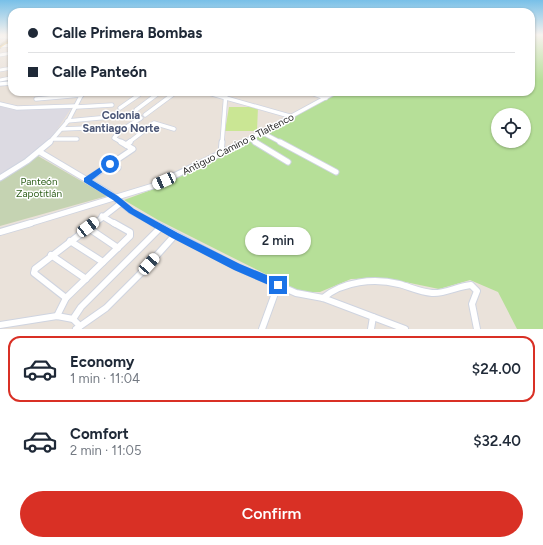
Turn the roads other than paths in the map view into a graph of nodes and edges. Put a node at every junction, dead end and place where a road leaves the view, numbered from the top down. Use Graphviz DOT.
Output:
graph roads {
  1 [pos="59,96"];
  2 [pos="81,96"];
  3 [pos="137,96"];
  4 [pos="155,96"];
  5 [pos="170,96"];
  6 [pos="222,96"];
  7 [pos="320,96"];
  8 [pos="329,96"];
  9 [pos="226,97"];
  10 [pos="326,98"];
  11 [pos="36,99"];
  12 [pos="0,104"];
  13 [pos="112,105"];
  14 [pos="76,108"];
  15 [pos="104,108"];
  16 [pos="120,108"];
  17 [pos="136,110"];
  18 [pos="110,117"];
  19 [pos="293,117"];
  20 [pos="67,121"];
  21 [pos="111,127"];
  22 [pos="174,128"];
  23 [pos="62,129"];
  24 [pos="264,132"];
  25 [pos="54,139"];
  26 [pos="77,139"];
  27 [pos="250,139"];
  28 [pos="126,145"];
  29 [pos="40,152"];
  30 [pos="221,153"];
  31 [pos="288,162"];
  32 [pos="110,164"];
  33 [pos="118,168"];
  34 [pos="336,172"];
  35 [pos="0,178"];
  36 [pos="87,180"];
  37 [pos="115,198"];
  38 [pos="121,203"];
  39 [pos="102,216"];
  40 [pos="88,227"];
  41 [pos="161,227"];
  42 [pos="0,232"];
  43 [pos="175,235"];
  44 [pos="70,241"];
  45 [pos="118,248"];
  46 [pos="51,255"];
  47 [pos="103,262"];
  48 [pos="86,279"];
  49 [pos="278,285"];
  50 [pos="66,298"];
  51 [pos="323,298"];
  52 [pos="57,316"];
  53 [pos="373,317"];
  54 [pos="73,319"];
  55 [pos="0,325"];
  56 [pos="78,327"];
  57 [pos="262,329"];
  58 [pos="371,329"];
  59 [pos="405,329"];
  60 [pos="477,329"];
  1 -- 11 [label="street"];
  2 -- 14 [label="street"];
  3 -- 16 [label="street"];
  4 -- 17 [label="street"];
  5 -- 28 [label="street"];
  6 -- 9 [label="street"];
  7 -- 10 [label="street"];
  8 -- 10 [label="street, Antiguo Camino a Tlaltenco"];
  9 -- 19 [label="street"];
  9 -- 30 [label="street"];
  10 -- 19 [label="street, Antiguo Camino a Tlaltenco"];
  12 -- 14 [label="street"];
  13 -- 14 [label="street"];
  14 -- 15 [label="street"];
  14 -- 20 [label="street"];
  18 -- 20 [label="street"];
  19 -- 24 [label="street, Antiguo Camino a Tlaltenco"];
  20 -- 23 [label="street"];
  21 -- 23 [label="street"];
  22 -- 28 [label="street"];
  23 -- 25 [label="street"];
  24 -- 27 [label="street, Antiguo Camino a Tlaltenco"];
  24 -- 34 [label="street"];
  25 -- 26 [label="street"];
  25 -- 29 [label="street"];
  27 -- 30 [label="street, Antiguo Camino a Tlaltenco"];
  27 -- 31 [label="street"];
  28 -- 32 [label="street"];
  29 -- 35 [label="street"];
  29 -- 36 [label="street"];
  30 -- 37 [label="street, Antiguo Camino a Tlaltenco"];
  32 -- 33 [label="street"];
  32 -- 36 [label="street"];
  36 -- 37 [label="street"];
  37 -- 38 [label="street"];
  37 -- 42 [label="street, Antiguo Camino a Tlaltenco"];
  38 -- 39 [label="street"];
  38 -- 41 [label="street"];
  39 -- 40 [label="street"];
  39 -- 45 [label="street"];
  40 -- 44 [label="street"];
  40 -- 45 [label="street"];
  41 -- 43 [label="street"];
  41 -- 54 [label="street"];
  43 -- 49 [label="street"];
  43 -- 56 [label="street"];
  44 -- 46 [label="street"];
  44 -- 47 [label="street"];
  45 -- 47 [label="street"];
  46 -- 48 [label="street"];
  46 -- 50 [label="street"];
  47 -- 48 [label="street"];
  48 -- 50 [label="street"];
  49 -- 51 [label="street"];
  49 -- 57 [label="street"];
  50 -- 52 [label="street"];
  51 -- 53 [label="street"];
  51 -- 60 [label="street"];
  52 -- 54 [label="street"];
  52 -- 55 [label="street"];
  53 -- 58 [label="street"];
  53 -- 59 [label="street"];
  54 -- 56 [label="street"];
}
